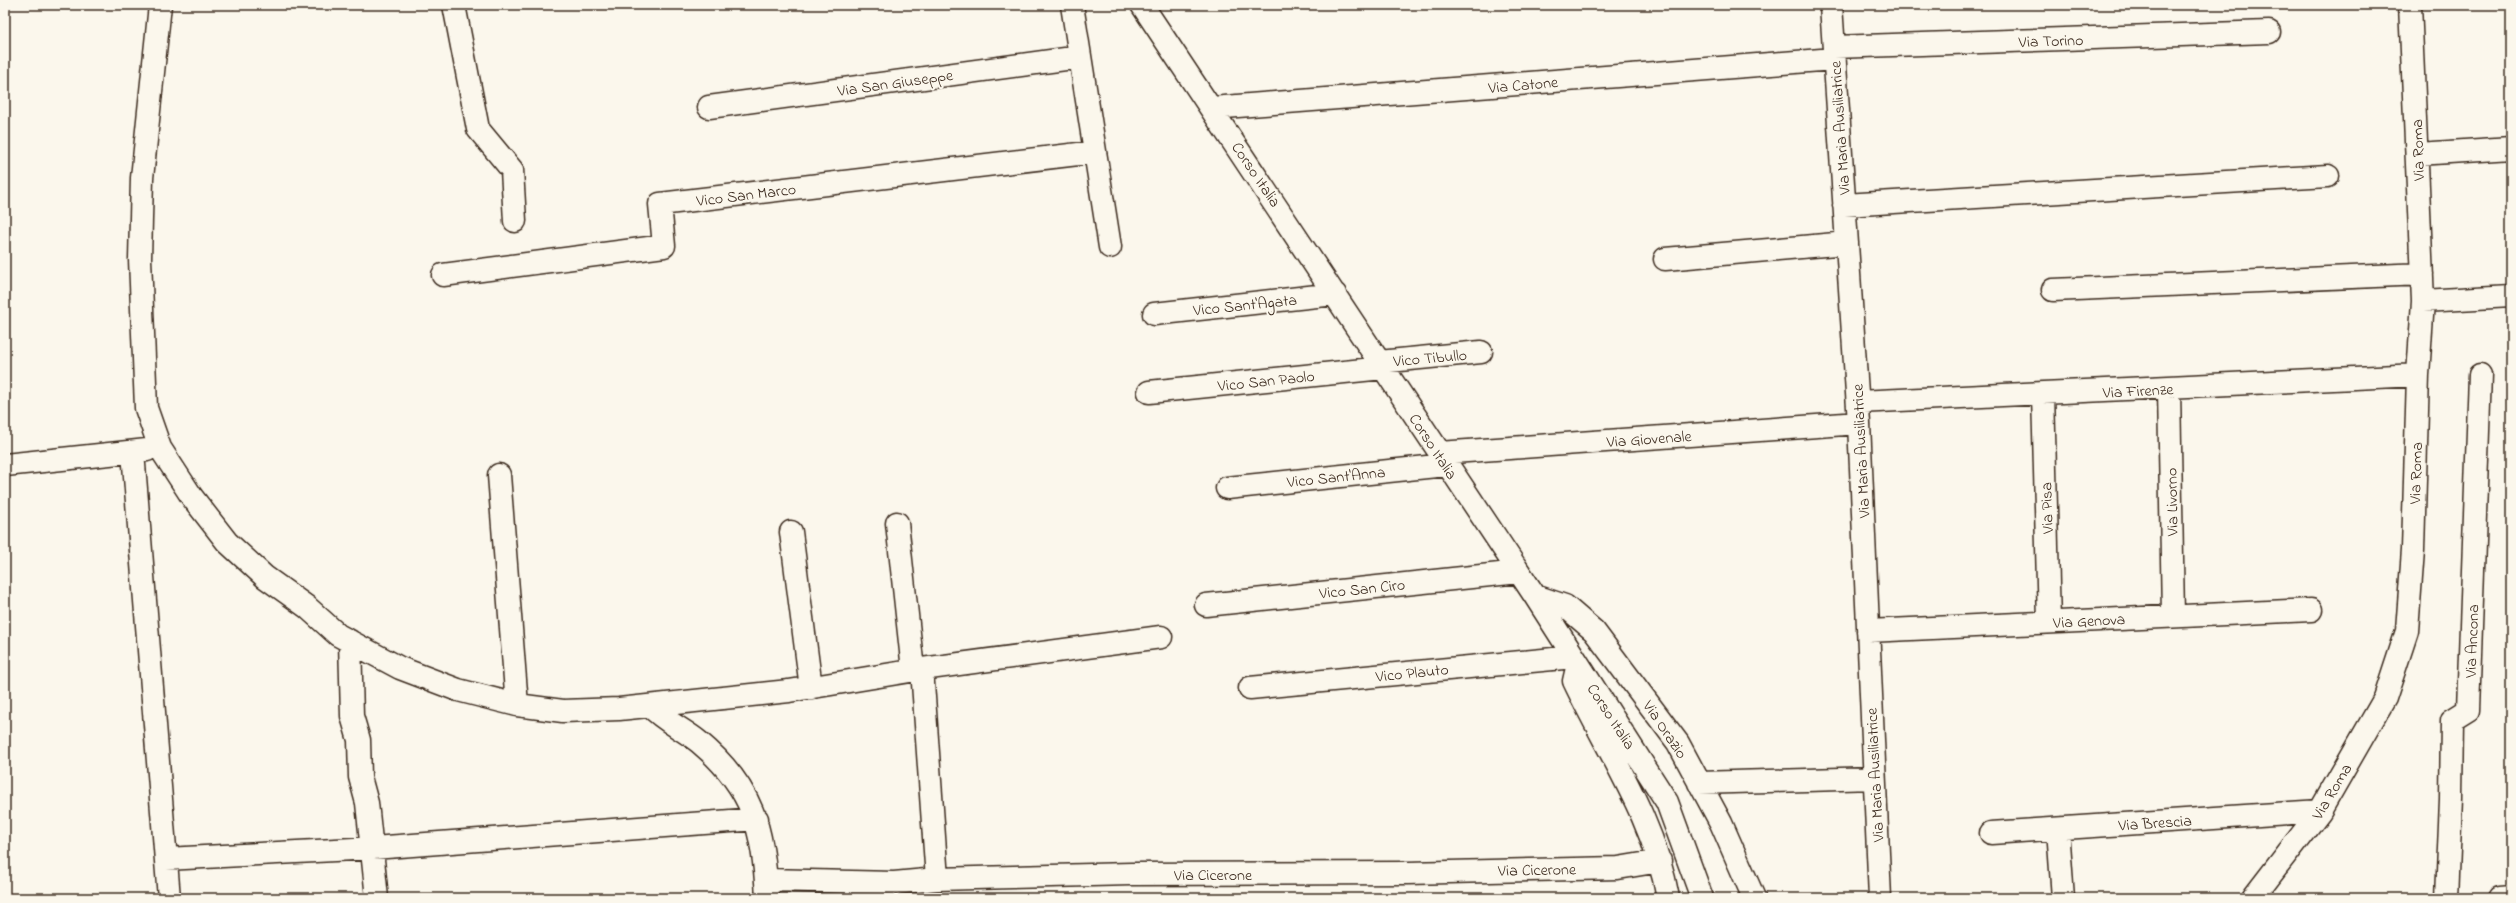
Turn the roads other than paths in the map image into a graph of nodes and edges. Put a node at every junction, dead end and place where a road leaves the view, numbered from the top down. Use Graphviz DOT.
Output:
graph roads {
  1 [pos="160,5"];
  2 [pos="454,5"];
  3 [pos="1072,5"];
  4 [pos="1142,5"];
  5 [pos="1831,5"];
  6 [pos="2410,5"];
  7 [pos="2269,32"];
  8 [pos="1834,53"];
  9 [pos="1080,57"];
  10 [pos="709,107"];
  11 [pos="1212,108"];
  12 [pos="2511,148"];
  13 [pos="1095,152"];
  14 [pos="2418,154"];
  15 [pos="2328,176"];
  16 [pos="1844,205"];
  17 [pos="515,220"];
  18 [pos="1847,243"];
  19 [pos="1110,248"];
  20 [pos="1665,259"];
  21 [pos="2422,274"];
  22 [pos="443,275"];
  23 [pos="2053,290"];
  24 [pos="1335,294"];
  25 [pos="2511,296"];
  26 [pos="2423,301"];
  27 [pos="1154,314"];
  28 [pos="1481,352"];
  29 [pos="1381,365"];
  30 [pos="2480,374"];
  31 [pos="2418,375"];
  32 [pos="2169,388"];
  33 [pos="1149,392"];
  34 [pos="2043,394"];
  35 [pos="1858,413"];
  36 [pos="160,448"];
  37 [pos="133,452"];
  38 [pos="1442,459"];
  39 [pos="5,465"];
  40 [pos="499,475"];
  41 [pos="1226,488"];
  42 [pos="897,523"];
  43 [pos="791,532"];
  44 [pos="1519,572"];
  45 [pos="1535,596"];
  46 [pos="1206,605"];
  47 [pos="2311,610"];
  48 [pos="2174,616"];
  49 [pos="2049,622"];
  50 [pos="1868,631"];
  51 [pos="1161,637"];
  52 [pos="350,641"];
  53 [pos="1576,660"];
  54 [pos="917,670"];
  55 [pos="811,688"];
  56 [pos="1250,688"];
  57 [pos="517,705"];
  58 [pos="650,706"];
  59 [pos="1874,778"];
  60 [pos="1700,783"];
  61 [pos="2320,811"];
  62 [pos="756,819"];
  63 [pos="2058,829"];
  64 [pos="1990,833"];
  65 [pos="373,848"];
  66 [pos="166,859"];
  67 [pos="1660,861"];
  68 [pos="937,879"];
  69 [pos="767,889"];
  70 [pos="168,898"];
  71 [pos="377,898"];
  72 [pos="1668,898"];
  73 [pos="1702,898"];
  74 [pos="1754,898"];
  75 [pos="1880,898"];
  76 [pos="2062,898"];
  77 [pos="2253,898"];
  78 [pos="2446,898"];
  79 [pos="2499,898"];
  80 [pos="2511,898"];
  1 -- 36 [label="street"];
  2 -- 17 [label="street"];
  3 -- 9 [label="street"];
  4 -- 11 [label="street, Corso Italia"];
  5 -- 8 [label="street, Via Maria Ausiliatrice"];
  6 -- 14 [label="street, Via Roma"];
  7 -- 8 [label="street, Via Torino"];
  8 -- 11 [label="street, Via Catone"];
  8 -- 16 [label="street, Via Maria Ausiliatrice"];
  9 -- 10 [label="street, Via San Giuseppe"];
  9 -- 13 [label="street"];
  11 -- 24 [label="street, Corso Italia"];
  12 -- 14 [label="street"];
  13 -- 19 [label="street"];
  13 -- 22 [label="street, Vico San Marco"];
  14 -- 21 [label="street, Via Roma"];
  15 -- 16 [label="street"];
  16 -- 18 [label="street, Via Maria Ausiliatrice"];
  18 -- 20 [label="street"];
  18 -- 35 [label="street, Via Maria Ausiliatrice"];
  21 -- 23 [label="street"];
  21 -- 26 [label="street, Via Roma"];
  24 -- 27 [label="street, Vico Sant'Agata"];
  24 -- 29 [label="street, Corso Italia"];
  25 -- 26 [label="street"];
  26 -- 31 [label="street, Via Roma"];
  28 -- 29 [label="street, Vico Tibullo"];
  29 -- 33 [label="street, Vico San Paolo"];
  29 -- 38 [label="street, Corso Italia"];
  30 -- 78 [label="street, Via Ancona"];
  31 -- 32 [label="street, Via Firenze"];
  31 -- 61 [label="street, Via Roma"];
  32 -- 34 [label="street, Via Firenze"];
  32 -- 48 [label="street, Via Livorno"];
  34 -- 35 [label="street, Via Firenze"];
  34 -- 49 [label="street, Via Pisa"];
  35 -- 38 [label="street, Via Giovenale"];
  35 -- 50 [label="street, Via Maria Ausiliatrice"];
  36 -- 37 [label="street"];
  36 -- 52 [label="street"];
  37 -- 39 [label="street"];
  37 -- 66 [label="street"];
  38 -- 41 [label="street, Vico Sant'Anna"];
  38 -- 44 [label="street, Corso Italia"];
  40 -- 57 [label="street"];
  42 -- 54 [label="street"];
  43 -- 55 [label="street"];
  44 -- 45 [label="street, Corso Italia"];
  44 -- 46 [label="street, Vico San Ciro"];
  45 -- 53 [label="street, Corso Italia"];
  45 -- 60 [label="street, Via Orazio"];
  47 -- 48 [label="street, Via Genova"];
  48 -- 49 [label="street, Via Genova"];
  49 -- 50 [label="street, Via Genova"];
  50 -- 59 [label="street, Via Maria Ausiliatrice"];
  51 -- 54 [label="street"];
  52 -- 57 [label="street"];
  52 -- 65 [label="street"];
  53 -- 56 [label="street, Vico Plauto"];
  53 -- 67 [label="street"];
  53 -- 73 [label="street, Corso Italia"];
  54 -- 55 [label="street"];
  54 -- 68 [label="street"];
  55 -- 58 [label="street"];
  57 -- 58 [label="street"];
  58 -- 62 [label="street"];
  59 -- 60 [label="street"];
  59 -- 75 [label="street, Via Maria Ausiliatrice"];
  60 -- 74 [label="street, Via Orazio"];
  61 -- 63 [label="street, Via Brescia"];
  61 -- 77 [label="street, Via Roma"];
  62 -- 65 [label="street"];
  62 -- 69 [label="street"];
  63 -- 64 [label="street, Via Brescia"];
  63 -- 76 [label="street"];
  65 -- 66 [label="street"];
  65 -- 71 [label="street"];
  66 -- 70 [label="street"];
  67 -- 68 [label="street, Via Cicerone"];
  67 -- 72 [label="street"];
  68 -- 69 [label="street, Via Cicerone"];
  79 -- 80 [label="street"];
}
